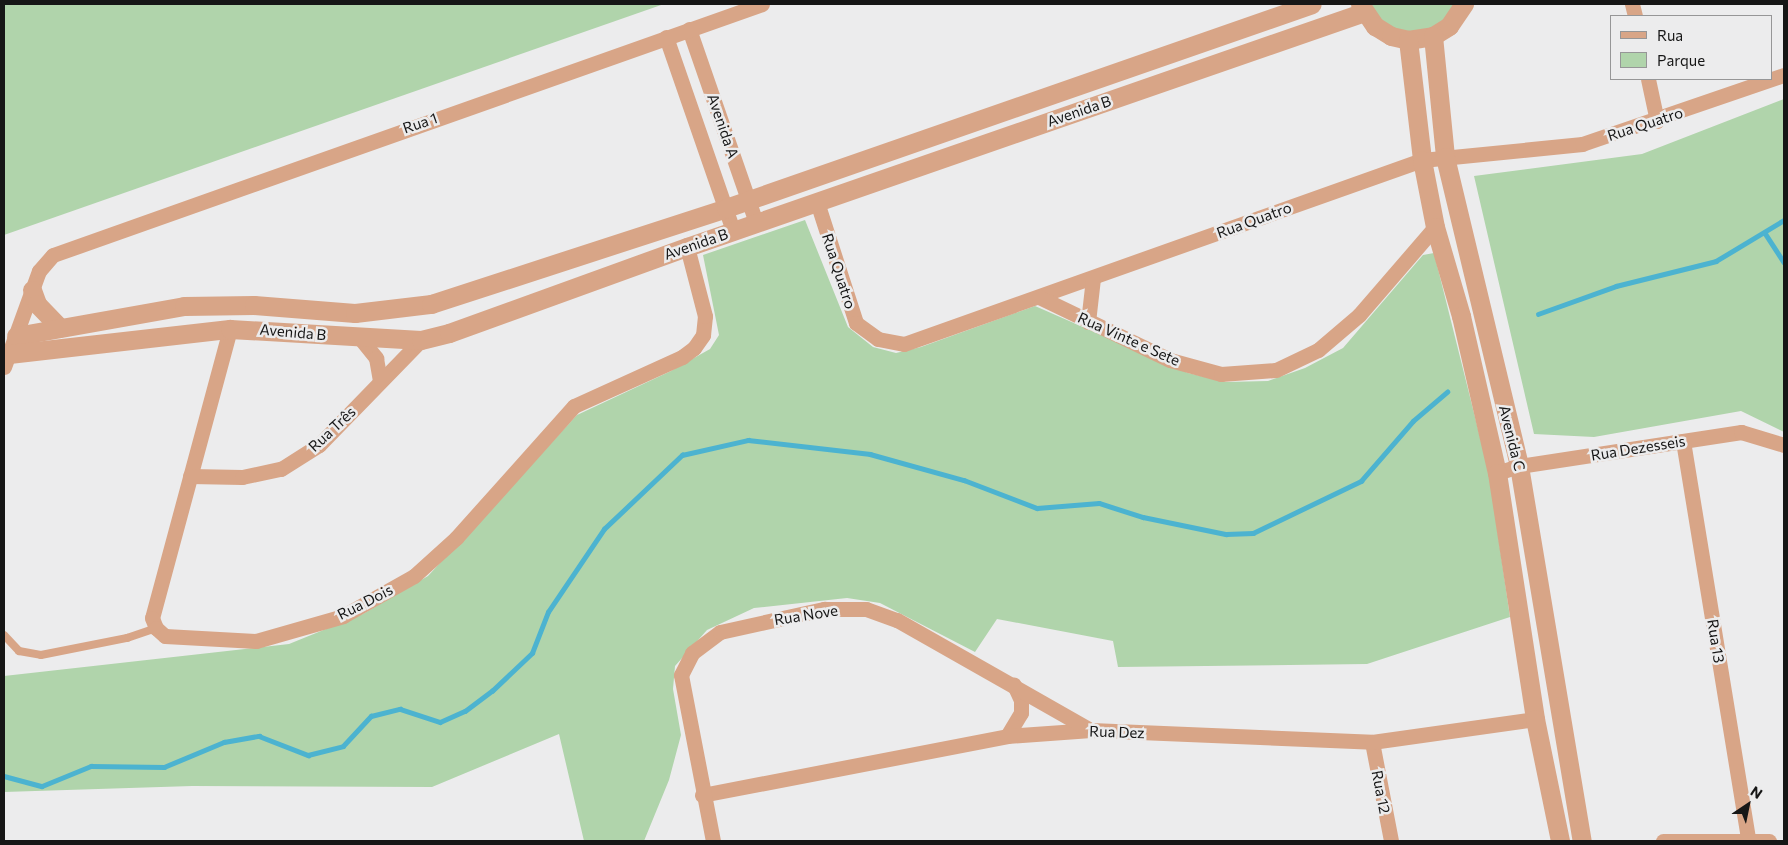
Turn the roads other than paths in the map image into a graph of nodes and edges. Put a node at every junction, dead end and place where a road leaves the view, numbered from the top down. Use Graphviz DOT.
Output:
graph roads {
  1 [pos="762,4"];
  2 [pos="1312,4"];
  3 [pos="1464,4"];
  4 [pos="1362,8"];
  5 [pos="689,29"];
  6 [pos="1433,36"];
  7 [pos="666,37"];
  8 [pos="1408,40"];
  9 [pos="1648,80"];
  10 [pos="1770,80"];
  11 [pos="1657,121"];
  12 [pos="1445,157"];
  13 [pos="1422,160"];
  14 [pos="749,200"];
  15 [pos="817,202"];
  16 [pos="726,208"];
  17 [pos="756,223"];
  18 [pos="1436,228"];
  19 [pos="733,231"];
  20 [pos="687,247"];
  21 [pos="1093,278"];
  22 [pos="32,290"];
  23 [pos="1038,297"];
  24 [pos="1088,322"];
  25 [pos="60,328"];
  26 [pos="230,329"];
  27 [pos="16,336"];
  28 [pos="360,338"];
  29 [pos="421,340"];
  30 [pos="6,360"];
  31 [pos="380,382"];
  32 [pos="1683,441"];
  33 [pos="1782,443"];
  34 [pos="1519,466"];
  35 [pos="1497,473"];
  36 [pos="190,476"];
  37 [pos="156,628"];
  38 [pos="4,635"];
  39 [pos="1014,685"];
  40 [pos="1535,719"];
  41 [pos="1091,730"];
  42 [pos="1007,736"];
  43 [pos="1372,742"];
  44 [pos="702,795"];
  45 [pos="1748,840"];
  46 [pos="713,841"];
  47 [pos="1391,841"];
  48 [pos="1560,841"];
  49 [pos="1582,841"];
  50 [pos="1663,841"];
  51 [pos="1769,841"];
  1 -- 5 [label="street, Rua 1"];
  2 -- 14 [label="street, Avenida B"];
  3 -- 6 [label="street"];
  4 -- 8 [label="street"];
  4 -- 15 [label="street, Avenida B"];
  5 -- 7 [label="street, Rua 1"];
  5 -- 14 [label="street, Avenida A"];
  6 -- 8 [label="street"];
  6 -- 12 [label="street, Avenida C"];
  7 -- 16 [label="street, Avenida A"];
  7 -- 22 [label="street, Rua 1"];
  8 -- 13 [label="street, Avenida C"];
  9 -- 11 [label="street"];
  10 -- 11 [label="street, Rua Quatro"];
  11 -- 12 [label="street, Rua Quatro"];
  12 -- 13 [label="street, Rua Quatro"];
  12 -- 34 [label="street, Avenida C"];
  13 -- 18 [label="street, Avenida C"];
  13 -- 21 [label="street, Rua Quatro"];
  14 -- 16 [label="street, Avenida B"];
  14 -- 17 [label="street, Avenida A"];
  15 -- 17 [label="street, Avenida B"];
  15 -- 23 [label="street, Rua Quatro"];
  16 -- 19 [label="street, Avenida A"];
  16 -- 25 [label="street, Avenida B"];
  17 -- 19 [label="street, Avenida B"];
  18 -- 24 [label="street, Rua Vinte e Sete"];
  18 -- 35 [label="street, Avenida C"];
  19 -- 20 [label="street, Avenida B"];
  20 -- 29 [label="street, Avenida B"];
  20 -- 37 [label="street, Rua Dois"];
  21 -- 23 [label="street, Rua Quatro"];
  21 -- 24 [label="street"];
  22 -- 25 [label="street"];
  22 -- 27 [label="street, Rua 1"];
  23 -- 24 [label="street, Rua Vinte e Sete"];
  25 -- 27 [label="street, Avenida B"];
  26 -- 28 [label="street, Avenida B"];
  26 -- 30 [label="street, Avenida B"];
  26 -- 36 [label="street"];
  27 -- 30 [label="street, Rua 1"];
  28 -- 29 [label="street, Avenida B"];
  28 -- 31 [label="street"];
  29 -- 31 [label="street, Rua Três"];
  31 -- 36 [label="street, Rua Três"];
  32 -- 33 [label="street, Rua Dezesseis"];
  32 -- 34 [label="street, Rua Dezesseis"];
  32 -- 45 [label="street, Rua 13"];
  34 -- 35 [label="street, Rua Dezesseis"];
  34 -- 49 [label="street, Avenida C"];
  35 -- 40 [label="street, Avenida C"];
  36 -- 37 [label="street"];
  37 -- 38 [label="lane"];
  39 -- 41 [label="street, Rua Nove"];
  39 -- 42 [label="street"];
  39 -- 44 [label="street, Rua Nove"];
  40 -- 43 [label="street, Rua Dez"];
  40 -- 48 [label="street, Avenida C"];
  41 -- 42 [label="street, Rua Dez"];
  41 -- 43 [label="street, Rua Dez"];
  42 -- 44 [label="street, Rua Dez"];
  43 -- 47 [label="street, Rua 12"];
  44 -- 46 [label="street, Rua Nove"];
  45 -- 50 [label="street"];
  45 -- 51 [label="street"];
}
